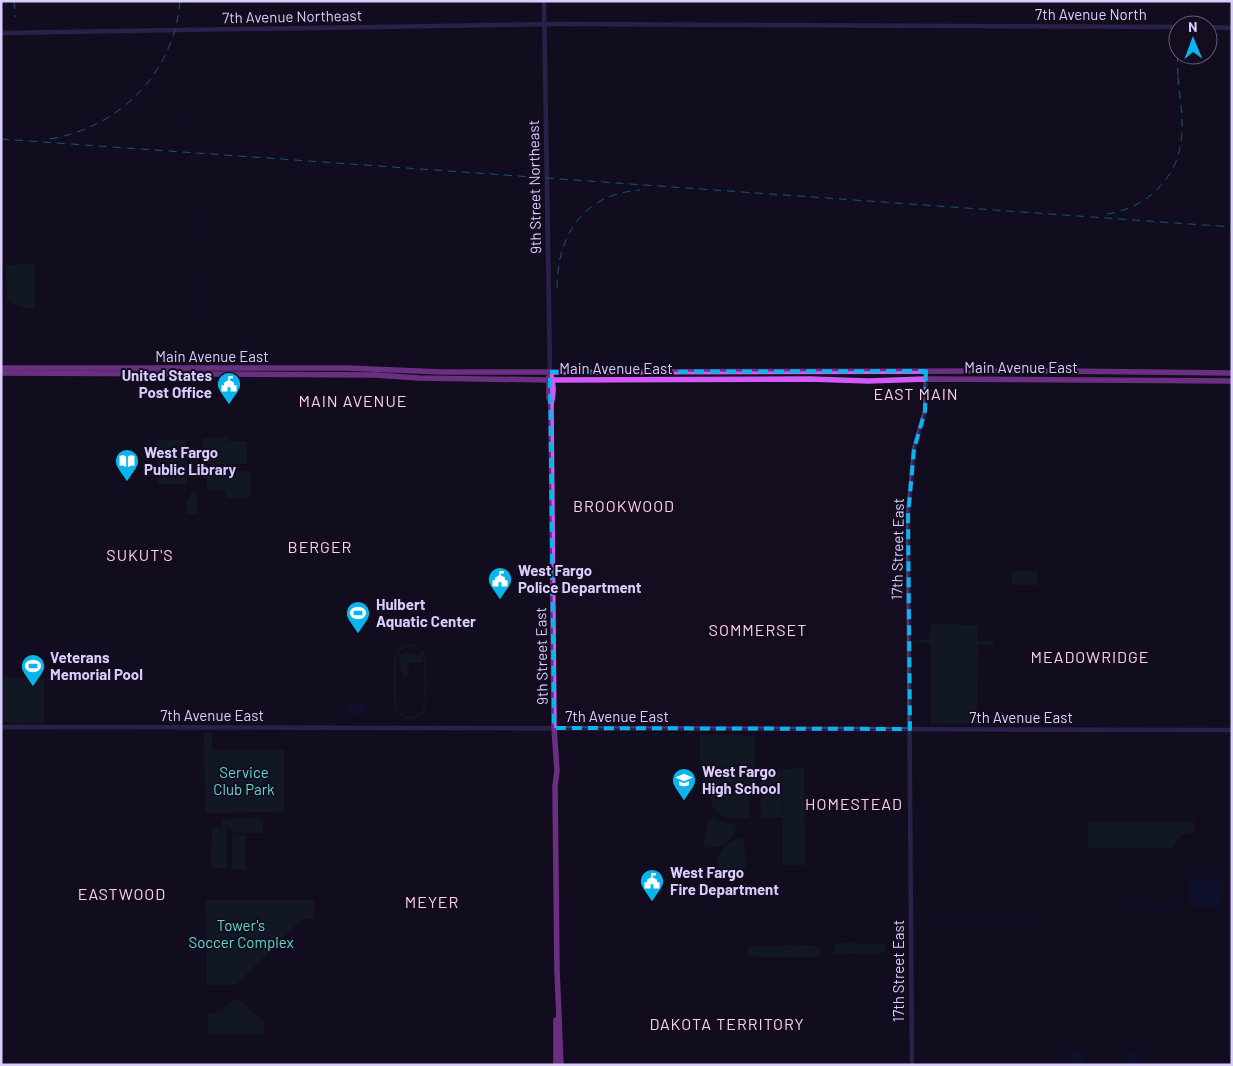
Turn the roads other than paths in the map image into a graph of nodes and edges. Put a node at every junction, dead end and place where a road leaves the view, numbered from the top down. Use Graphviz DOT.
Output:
graph roads {
  1 [pos="544,1"];
  2 [pos="544,24"];
  3 [pos="884,26"];
  4 [pos="1168,27"];
  5 [pos="1218,27"];
  6 [pos="1232,28"];
  7 [pos="1,33"];
  8 [pos="1,368"];
  9 [pos="382,368"];
  10 [pos="926,371"];
  11 [pos="507,372"];
  12 [pos="550,372"];
  13 [pos="1114,372"];
  14 [pos="1149,372"];
  15 [pos="1,373"];
  16 [pos="1232,373"];
  17 [pos="346,375"];
  18 [pos="473,379"];
  19 [pos="551,380"];
  20 [pos="926,380"];
  21 [pos="1086,380"];
  22 [pos="1118,380"];
  23 [pos="1232,381"];
  24 [pos="1,727"];
  25 [pos="554,728"];
  26 [pos="910,729"];
  27 [pos="1232,730"];
  28 [pos="558,1003"];
  29 [pos="556,1065"];
  30 [pos="561,1065"];
  31 [pos="912,1065"];
  1 -- 2 [label="street, 9th Street Northeast"];
  2 -- 3 [label="street, 7th Avenue Northeast"];
  2 -- 7 [label="street, 7th Avenue Northeast"];
  2 -- 12 [label="street, 9th Street Northeast"];
  3 -- 4 [label="street, 7th Avenue North"];
  5 -- 6 [label="street"];
  8 -- 9 [label="main road, Main Avenue East"];
  9 -- 11 [label="main road, Main Avenue East"];
  9 -- 17 [label="main road"];
  10 -- 12 [label="main road, Main Avenue East"];
  10 -- 13 [label="main road, Main Avenue East"];
  10 -- 20 [label="street, 17th Street East"];
  11 -- 12 [label="main road, Main Avenue East"];
  11 -- 18 [label="main road"];
  12 -- 19 [label="main road, 9th Street East"];
  13 -- 14 [label="main road, Main Avenue East"];
  13 -- 21 [label="main road"];
  14 -- 16 [label="main road, Main Avenue East"];
  14 -- 22 [label="main road"];
  15 -- 17 [label="main road, Main Avenue East"];
  17 -- 18 [label="main road, Main Avenue East"];
  18 -- 19 [label="main road, Main Avenue East"];
  19 -- 20 [label="main road, Main Avenue East"];
  19 -- 25 [label="main road, 9th Street East"];
  20 -- 21 [label="main road, Main Avenue East"];
  20 -- 26 [label="street, 17th Street East"];
  21 -- 22 [label="main road, Main Avenue East"];
  22 -- 23 [label="main road, Main Avenue East"];
  24 -- 25 [label="street, 7th Avenue East"];
  25 -- 26 [label="street, 7th Avenue East"];
  25 -- 28 [label="main road, 9th Street East"];
  26 -- 27 [label="street, 7th Avenue East"];
  26 -- 31 [label="street, 17th Street East"];
  28 -- 29 [label="main road, 9th Street East"];
  28 -- 30 [label="main road, 9th Street East"];
}
